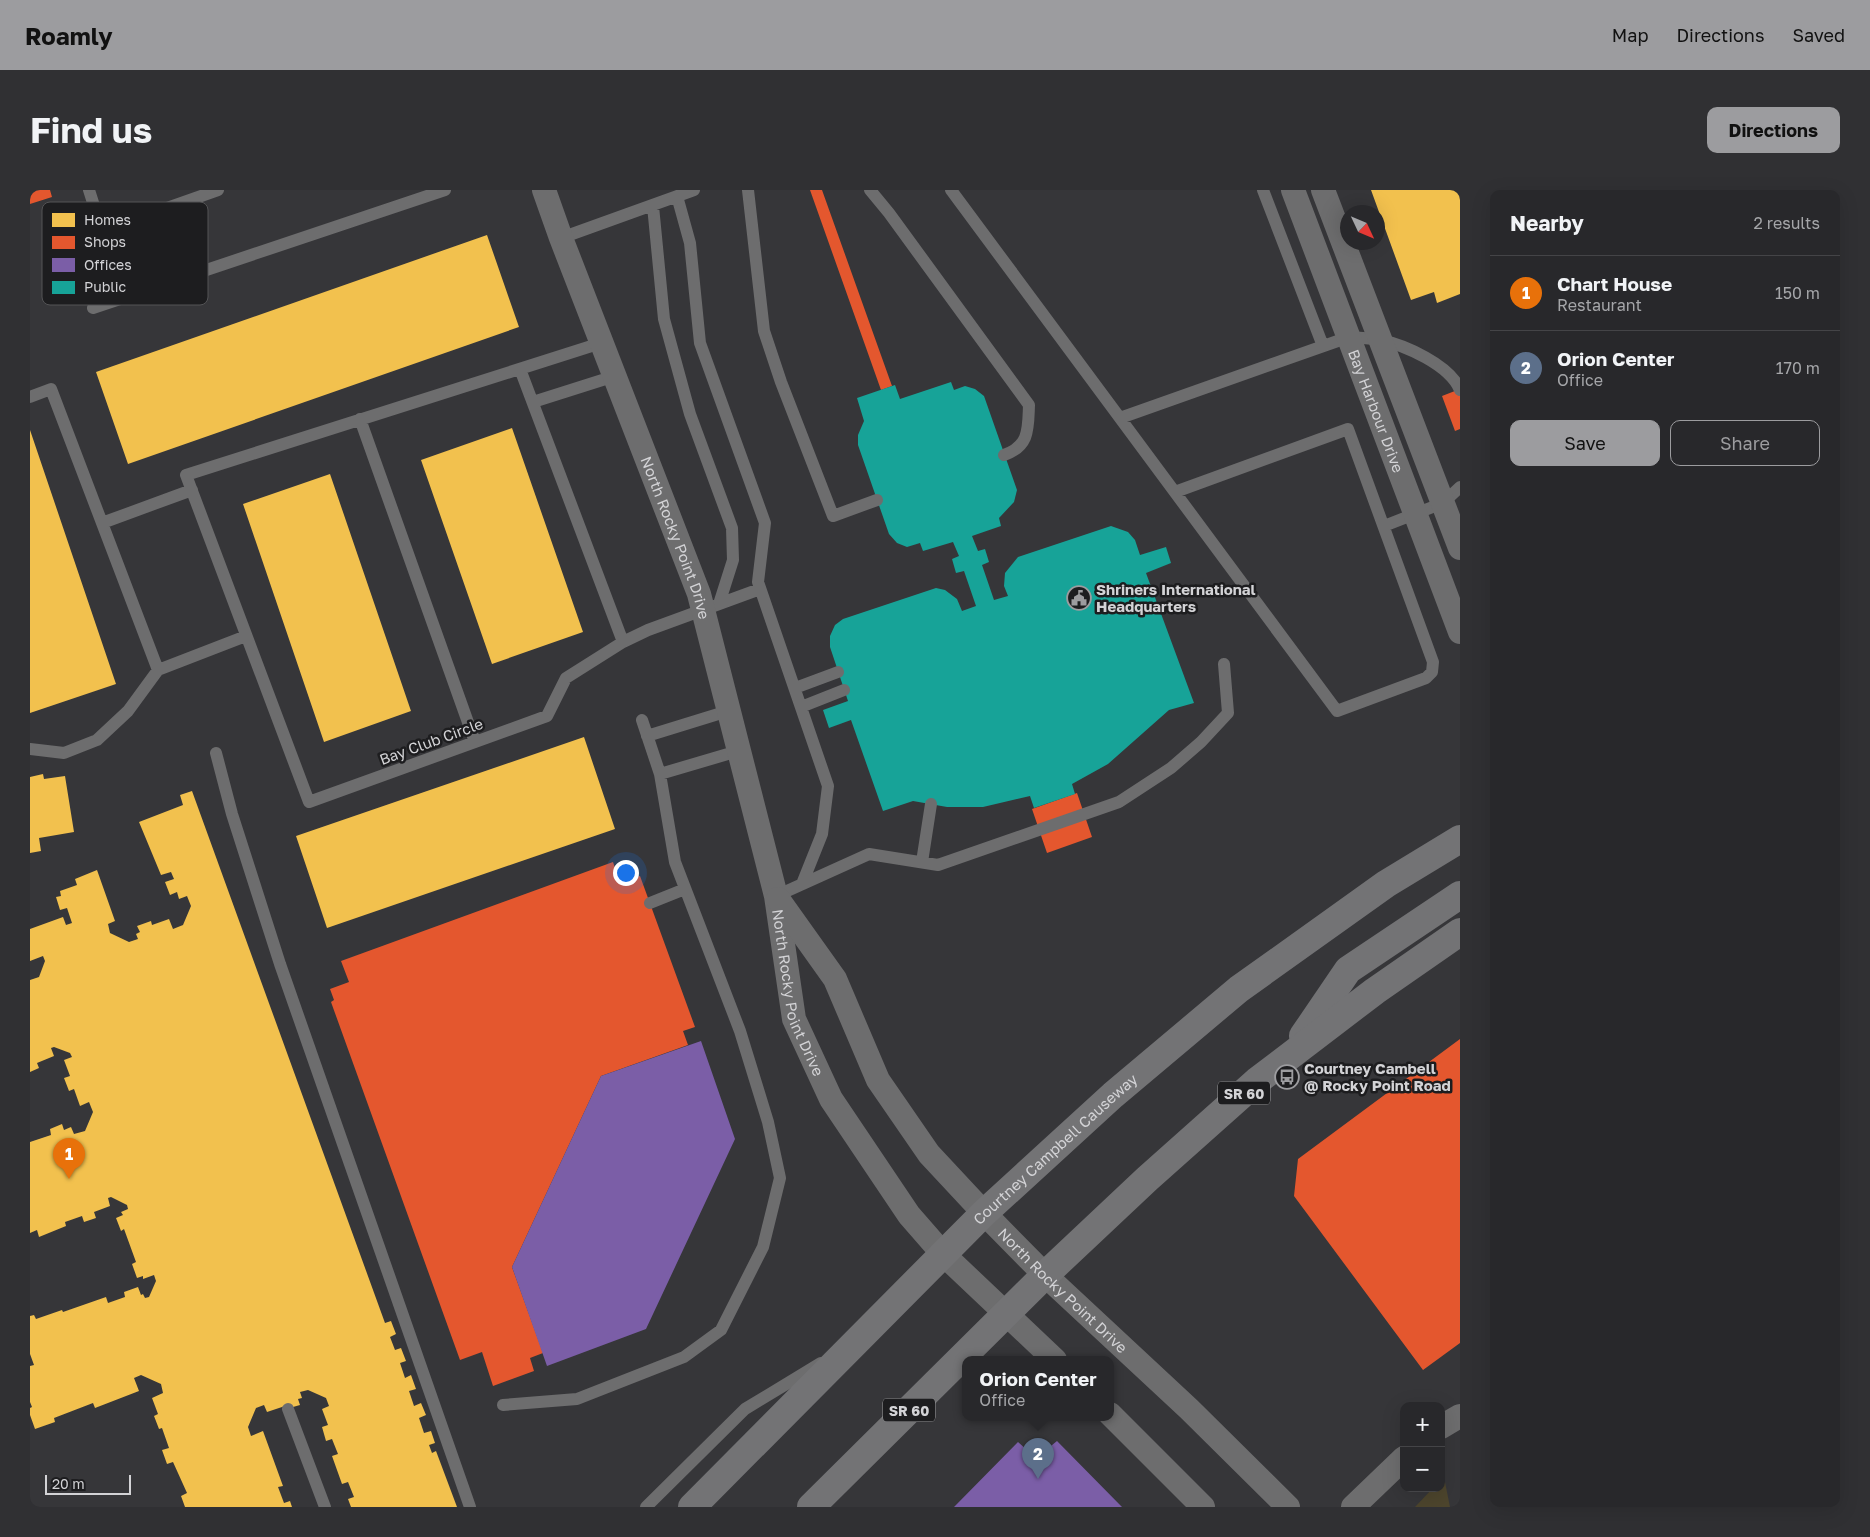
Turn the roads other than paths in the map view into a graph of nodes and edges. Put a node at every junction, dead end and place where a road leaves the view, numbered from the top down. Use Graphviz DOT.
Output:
graph roads {
  1 [pos="89,190"];
  2 [pos="218,190"];
  3 [pos="445,190"];
  4 [pos="544,190"];
  5 [pos="694,190"];
  6 [pos="748,190"];
  7 [pos="870,190"];
  8 [pos="951,190"];
  9 [pos="1262,190"];
  10 [pos="1293,190"];
  11 [pos="1324,190"];
  12 [pos="672,195"];
  13 [pos="93,202"];
  14 [pos="184,202"];
  15 [pos="653,206"];
  16 [pos="561,238"];
  17 [pos="208,269"];
  18 [pos="102,305"];
  19 [pos="93,308"];
  20 [pos="1349,337"];
  21 [pos="1381,340"];
  22 [pos="601,343"];
  23 [pos="1322,346"];
  24 [pos="520,369"];
  25 [pos="615,376"];
  26 [pos="1460,390"];
  27 [pos="30,397"];
  28 [pos="533,402"];
  29 [pos="1120,418"];
  30 [pos="360,419"];
  31 [pos="1004,455"];
  32 [pos="192,490"];
  33 [pos="1175,492"];
  34 [pos="1452,495"];
  35 [pos="877,500"];
  36 [pos="1416,514"];
  37 [pos="102,523"];
  38 [pos="1384,526"];
  39 [pos="1460,548"];
  40 [pos="760,589"];
  41 [pos="711,607"];
  42 [pos="1460,632"];
  43 [pos="246,636"];
  44 [pos="623,642"];
  45 [pos="1224,664"];
  46 [pos="158,670"];
  47 [pos="838,672"];
  48 [pos="794,688"];
  49 [pos="844,690"];
  50 [pos="801,707"];
  51 [pos="728,711"];
  52 [pos="642,720"];
  53 [pos="647,736"];
  54 [pos="476,742"];
  55 [pos="30,749"];
  56 [pos="738,751"];
  57 [pos="216,753"];
  58 [pos="660,774"];
  59 [pos="931,804"];
  60 [pos="1460,839"];
  61 [pos="922,862"];
  62 [pos="802,884"];
  63 [pos="685,889"];
  64 [pos="1460,895"];
  65 [pos="776,896"];
  66 [pos="650,903"];
  67 [pos="1460,932"];
  68 [pos="1288,1058"];
  69 [pos="984,1213"];
  70 [pos="943,1254"];
  71 [pos="1045,1275"];
  72 [pos="1006,1314"];
  73 [pos="856,1343"];
  74 [pos="964,1356"];
  75 [pos="1051,1356"];
  76 [pos="962,1358"];
  77 [pos="503,1405"];
  78 [pos="288,1409"];
  79 [pos="1460,1416"];
  80 [pos="1114,1418"];
  81 [pos="1445,1425"];
  82 [pos="1400,1462"];
  83 [pos="325,1507"];
  84 [pos="470,1507"];
  85 [pos="646,1507"];
  86 [pos="692,1507"];
  87 [pos="811,1507"];
  88 [pos="1203,1507"];
  89 [pos="1288,1507"];
  90 [pos="1353,1507"];
  1 -- 13 [label="lane"];
  2 -- 14 [label="lane"];
  3 -- 17 [label="lane"];
  4 -- 16 [label="street, North Rocky Point Drive"];
  5 -- 12 [label="lane"];
  6 -- 35 [label="lane"];
  7 -- 31 [label="lane"];
  8 -- 29 [label="lane"];
  9 -- 23 [label="lane"];
  10 -- 20 [label="street, Bay Harbour Drive"];
  11 -- 21 [label="street, Bay Harbour Drive"];
  12 -- 15 [label="lane"];
  12 -- 40 [label="lane"];
  15 -- 16 [label="lane"];
  15 -- 41 [label="lane"];
  16 -- 22 [label="street, North Rocky Point Drive"];
  18 -- 19 [label="lane"];
  20 -- 21 [label="lane"];
  20 -- 23 [label="lane"];
  20 -- 36 [label="street, Bay Harbour Drive"];
  21 -- 26 [label="lane"];
  21 -- 34 [label="street, Bay Harbour Drive"];
  22 -- 24 [label="lane"];
  22 -- 25 [label="street, North Rocky Point Drive"];
  23 -- 29 [label="lane"];
  24 -- 28 [label="lane"];
  24 -- 30 [label="lane"];
  25 -- 28 [label="lane"];
  25 -- 41 [label="street, North Rocky Point Drive"];
  27 -- 37 [label="lane"];
  28 -- 44 [label="lane"];
  29 -- 33 [label="lane"];
  30 -- 32 [label="lane, Bay Club Circle"];
  30 -- 54 [label="lane"];
  32 -- 37 [label="lane"];
  32 -- 43 [label="lane, Bay Club Circle"];
  33 -- 38 [label="lane"];
  33 -- 38 [label="lane"];
  34 -- 36 [label="lane"];
  34 -- 39 [label="street, Bay Harbour Drive"];
  36 -- 38 [label="lane"];
  36 -- 42 [label="street, Bay Harbour Drive"];
  37 -- 46 [label="lane"];
  40 -- 41 [label="lane, Bay Club Circle"];
  40 -- 48 [label="lane"];
  41 -- 44 [label="lane, Bay Club Circle"];
  41 -- 51 [label="street, North Rocky Point Drive"];
  43 -- 46 [label="lane"];
  43 -- 54 [label="lane, Bay Club Circle"];
  44 -- 54 [label="lane, Bay Club Circle"];
  45 -- 61 [label="lane"];
  46 -- 55 [label="lane"];
  47 -- 48 [label="lane"];
  48 -- 50 [label="lane"];
  49 -- 50 [label="lane"];
  50 -- 62 [label="lane"];
  51 -- 53 [label="lane"];
  51 -- 56 [label="street, North Rocky Point Drive"];
  52 -- 53 [label="lane"];
  53 -- 58 [label="lane"];
  56 -- 58 [label="lane"];
  56 -- 65 [label="street, North Rocky Point Drive"];
  57 -- 84 [label="lane"];
  58 -- 63 [label="lane"];
  59 -- 61 [label="lane"];
  60 -- 69 [label="highway, Courtney Campbell Causeway"];
  61 -- 62 [label="lane"];
  62 -- 65 [label="lane"];
  63 -- 66 [label="lane"];
  63 -- 77 [label="lane"];
  64 -- 68 [label="highway"];
  65 -- 69 [label="street, North Rocky Point Drive"];
  65 -- 70 [label="street, North Rocky Point Drive"];
  67 -- 68 [label="highway, SR 60"];
  68 -- 71 [label="highway, SR 60"];
  69 -- 70 [label="highway, Courtney Campbell Causeway"];
  69 -- 71 [label="street, North Rocky Point Drive"];
  70 -- 72 [label="street, North Rocky Point Drive"];
  70 -- 73 [label="highway, Courtney Campbell Causeway"];
  71 -- 72 [label="highway, SR 60"];
  71 -- 89 [label="street, North Rocky Point Drive"];
  72 -- 74 [label="highway, SR 60"];
  72 -- 75 [label="street, North Rocky Point Drive"];
  73 -- 85 [label="lane"];
  73 -- 86 [label="highway, Courtney Campbell Causeway"];
  76 -- 87 [label="highway, SR 60"];
  78 -- 83 [label="lane"];
  79 -- 81 [label="street"];
  80 -- 88 [label="street"];
  82 -- 90 [label="street"];
}
